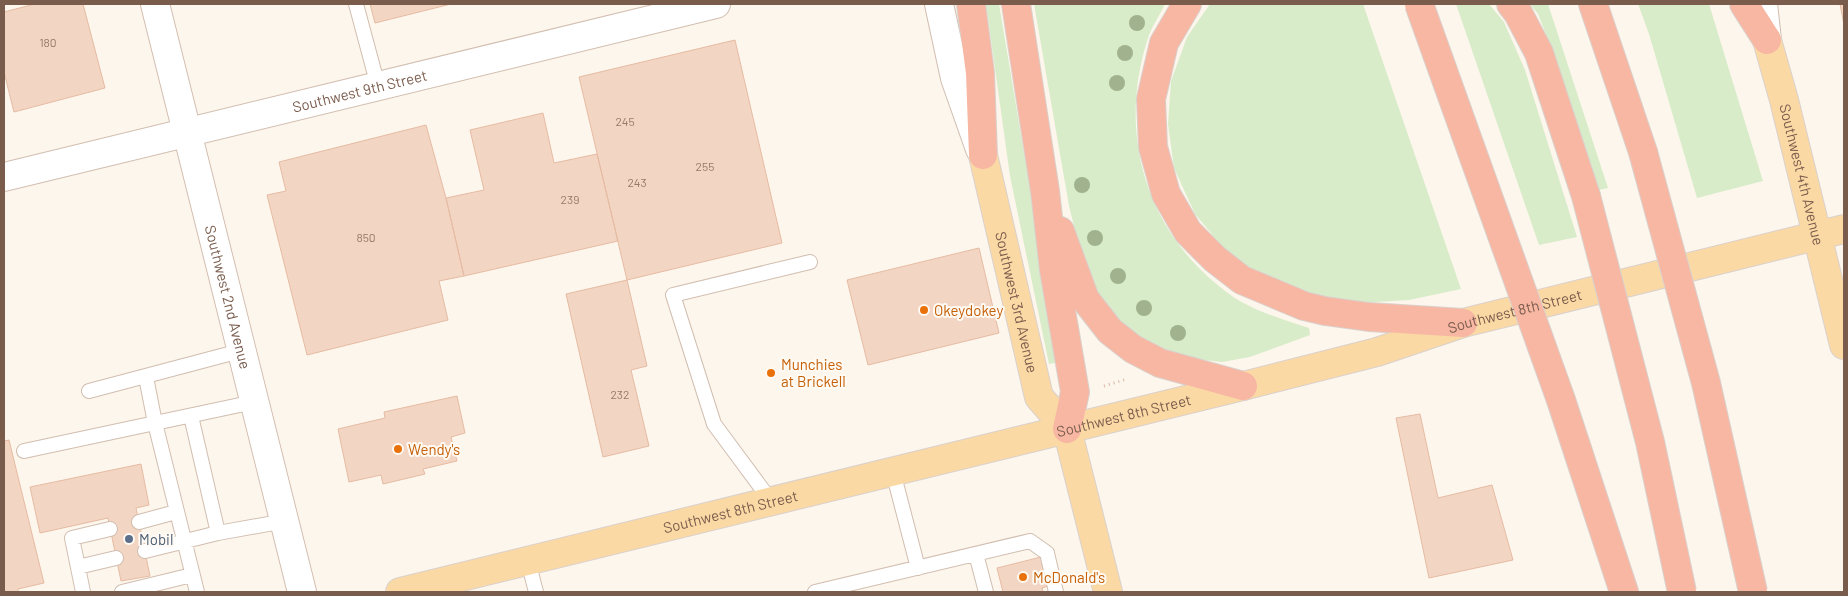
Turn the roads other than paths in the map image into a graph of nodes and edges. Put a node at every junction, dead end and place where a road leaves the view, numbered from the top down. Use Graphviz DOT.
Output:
graph roads {
  1 [pos="155,4"];
  2 [pos="356,4"];
  3 [pos="716,4"];
  4 [pos="939,4"];
  5 [pos="971,4"];
  6 [pos="1016,4"];
  7 [pos="1187,4"];
  8 [pos="1419,4"];
  9 [pos="1511,4"];
  10 [pos="1593,4"];
  11 [pos="1744,4"];
  12 [pos="1763,4"];
  13 [pos="1767,40"];
  14 [pos="378,86"];
  15 [pos="187,133"];
  16 [pos="983,155"];
  17 [pos="4,177"];
  18 [pos="1045,191"];
  19 [pos="1844,229"];
  20 [pos="1818,236"];
  21 [pos="810,262"];
  22 [pos="1463,323"];
  23 [pos="1844,345"];
  24 [pos="240,351"];
  25 [pos="146,377"];
  26 [pos="1243,386"];
  27 [pos="89,391"];
  28 [pos="254,402"];
  29 [pos="191,416"];
  30 [pos="155,423"];
  31 [pos="1067,429"];
  32 [pos="24,451"];
  33 [pos="893,472"];
  34 [pos="771,501"];
  35 [pos="176,512"];
  36 [pos="285,521"];
  37 [pos="139,522"];
  38 [pos="110,529"];
  39 [pos="218,533"];
  40 [pos="184,542"];
  41 [pos="145,551"];
  42 [pos="976,554"];
  43 [pos="116,558"];
  44 [pos="528,561"];
  45 [pos="78,567"];
  46 [pos="918,568"];
  47 [pos="192,575"];
  48 [pos="83,592"];
  49 [pos="122,592"];
  50 [pos="197,592"];
  51 [pos="302,592"];
  52 [pos="400,592"];
  53 [pos="536,592"];
  54 [pos="815,592"];
  55 [pos="986,592"];
  56 [pos="1056,592"];
  57 [pos="1108,592"];
  58 [pos="1624,592"];
  59 [pos="1682,592"];
  60 [pos="1753,592"];
  1 -- 15 [label="street, Southwest 2nd Avenue"];
  2 -- 14 [label="lane"];
  3 -- 14 [label="street, Southwest 9th Street"];
  4 -- 16 [label="street, Southwest 3rd Avenue"];
  5 -- 16 [label="highway"];
  6 -- 18 [label="highway"];
  7 -- 22 [label="highway"];
  8 -- 58 [label="highway, bridge"];
  9 -- 59 [label="highway, bridge"];
  10 -- 60 [label="highway, bridge"];
  11 -- 13 [label="highway"];
  12 -- 13 [label="street, Southwest 4th Avenue"];
  13 -- 20 [label="main road, Southwest 4th Avenue"];
  14 -- 15 [label="street, Southwest 9th Street"];
  15 -- 17 [label="street, Southwest 9th Street"];
  15 -- 24 [label="street, Southwest 2nd Avenue"];
  16 -- 31 [label="main road, Southwest 3rd Avenue"];
  18 -- 26 [label="highway"];
  18 -- 31 [label="highway"];
  19 -- 20 [label="main road, Southwest 8th Street"];
  20 -- 22 [label="main road, Southwest 8th Street"];
  20 -- 23 [label="main road, Southwest 4th Avenue"];
  21 -- 34 [label="lane"];
  22 -- 26 [label="main road, Southwest 8th Street"];
  24 -- 25 [label="lane"];
  24 -- 28 [label="street, Southwest 2nd Avenue"];
  25 -- 27 [label="lane"];
  25 -- 30 [label="lane"];
  26 -- 31 [label="main road, Southwest 8th Street"];
  28 -- 29 [label="lane"];
  28 -- 36 [label="street, Southwest 2nd Avenue"];
  29 -- 30 [label="lane"];
  29 -- 39 [label="lane"];
  30 -- 32 [label="lane"];
  30 -- 35 [label="lane"];
  31 -- 33 [label="main road, Southwest 8th Street"];
  31 -- 57 [label="main road, Southwest 3rd Avenue"];
  33 -- 34 [label="main road, Southwest 8th Street"];
  33 -- 46 [label="lane"];
  34 -- 44 [label="main road, Southwest 8th Street"];
  35 -- 37 [label="lane"];
  35 -- 40 [label="lane"];
  36 -- 39 [label="lane"];
  36 -- 51 [label="street, Southwest 2nd Avenue"];
  38 -- 45 [label="lane"];
  39 -- 40 [label="lane"];
  40 -- 41 [label="lane"];
  40 -- 47 [label="lane"];
  42 -- 46 [label="lane"];
  42 -- 55 [label="lane"];
  42 -- 56 [label="lane"];
  43 -- 45 [label="lane"];
  44 -- 52 [label="main road, Southwest 8th Street"];
  44 -- 53 [label="lane"];
  45 -- 48 [label="lane"];
  46 -- 54 [label="lane"];
  47 -- 49 [label="lane"];
  47 -- 50 [label="lane"];
}
